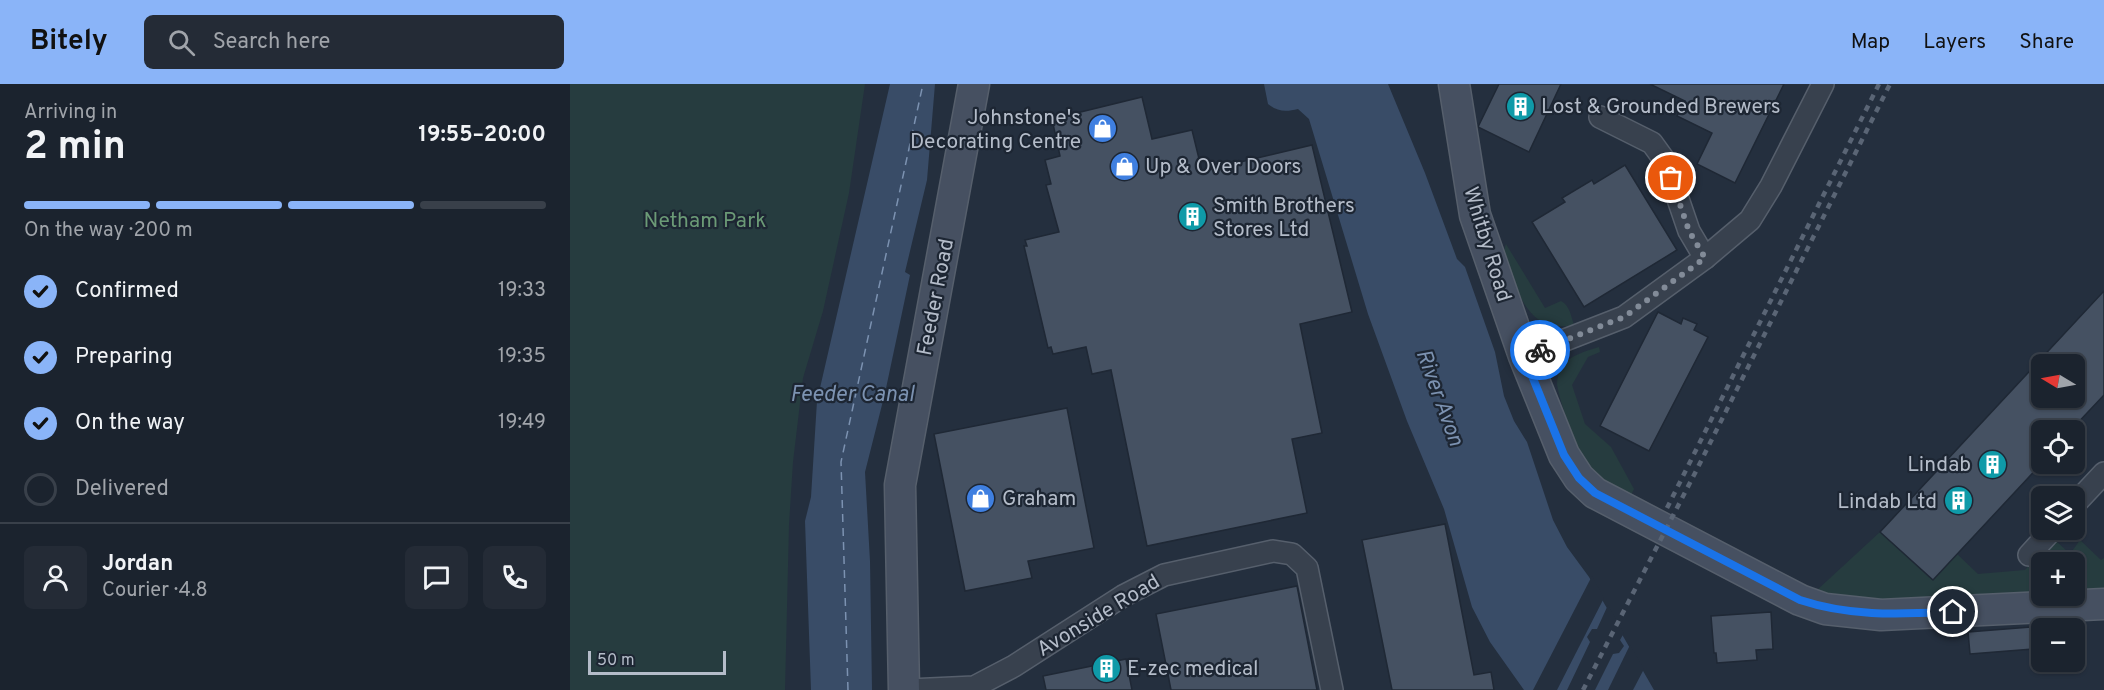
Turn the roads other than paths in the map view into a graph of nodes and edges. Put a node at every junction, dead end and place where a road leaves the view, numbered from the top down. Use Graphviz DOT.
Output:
graph roads {
  1 [pos="974,84"];
  2 [pos="1454,84"];
  3 [pos="1823,84"];
  4 [pos="1600,117"];
  5 [pos="1705,258"];
  6 [pos="1524,356"];
  7 [pos="2104,474"];
  8 [pos="2085,494"];
  9 [pos="2043,540"];
  10 [pos="2029,555"];
  11 [pos="2104,604"];
  12 [pos="904,690"];
  13 [pos="909,690"];
  14 [pos="1332,690"];
  1 -- 12 [label="street, Feeder Road"];
  2 -- 6 [label="street, Whitby Road"];
  3 -- 5 [label="street"];
  4 -- 5 [label="street"];
  5 -- 6 [label="street"];
  6 -- 11 [label="street, Whitby Road"];
  7 -- 8 [label="street"];
  9 -- 10 [label="street"];
  13 -- 14 [label="street, Avonside Road"];
}
